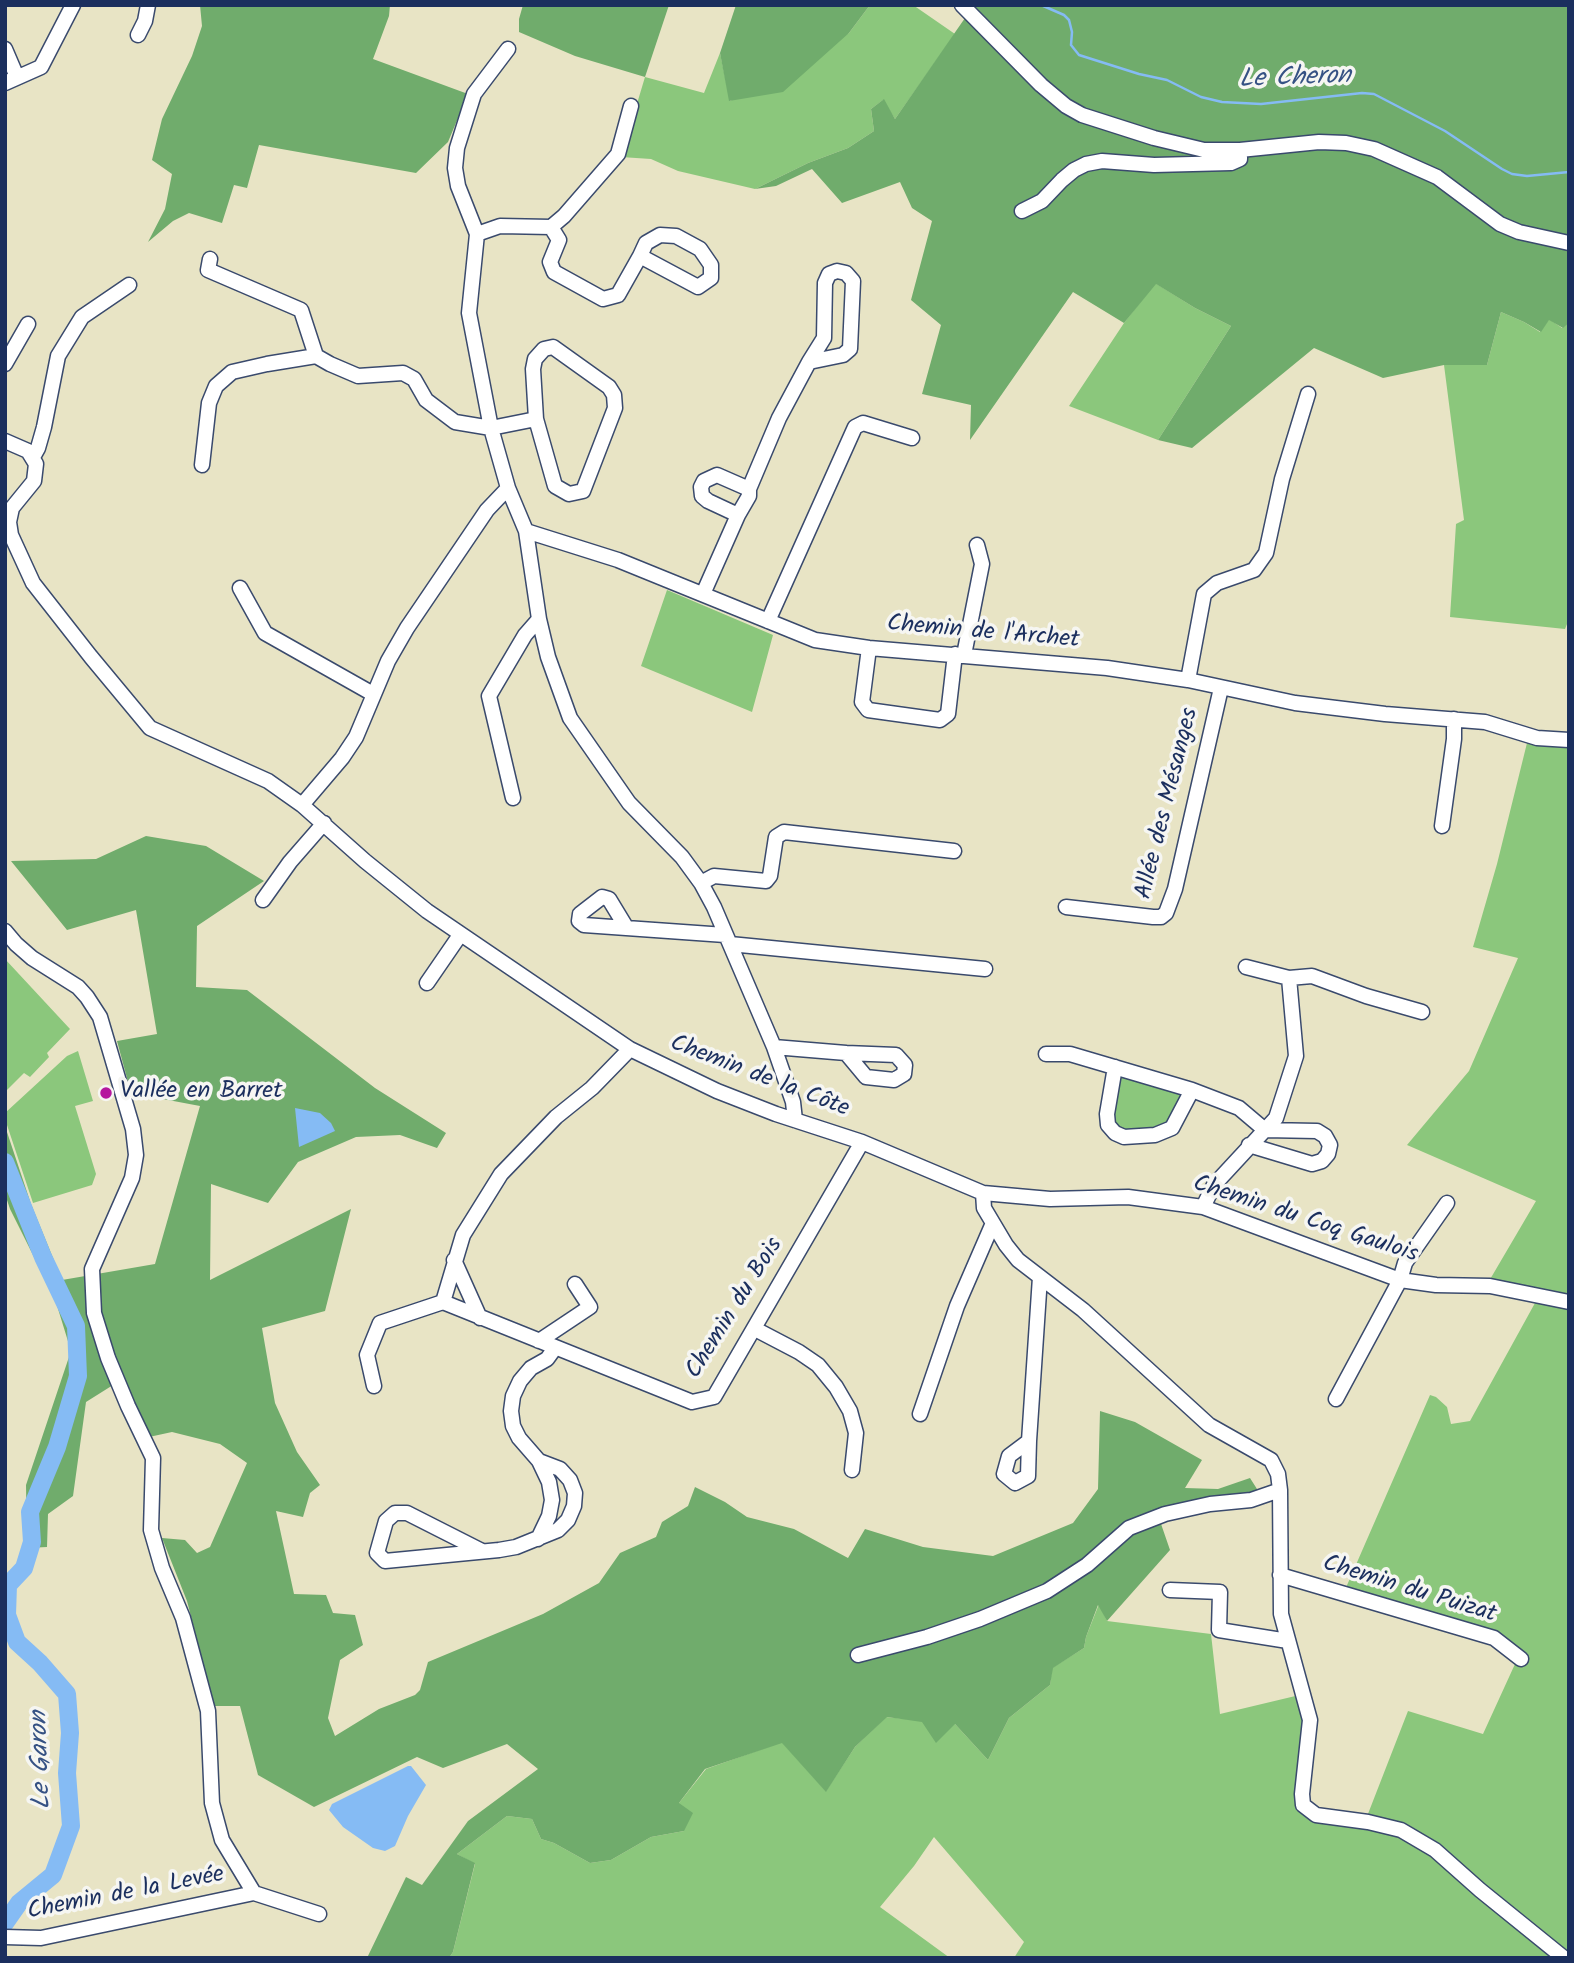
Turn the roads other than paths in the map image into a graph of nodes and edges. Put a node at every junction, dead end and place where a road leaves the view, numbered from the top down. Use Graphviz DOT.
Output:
graph roads {
  1 [pos="73,5"];
  2 [pos="148,5"];
  3 [pos="962,5"];
  4 [pos="138,34"];
  5 [pos="5,49"];
  6 [pos="509,49"];
  7 [pos="11,80"];
  8 [pos="631,106"];
  9 [pos="1240,150"];
  10 [pos="1022,211"];
  11 [pos="551,227"];
  12 [pos="477,234"];
  13 [pos="1569,243"];
  14 [pos="640,256"];
  15 [pos="210,259"];
  16 [pos="129,285"];
  17 [pos="28,324"];
  18 [pos="316,356"];
  19 [pos="809,362"];
  20 [pos="5,364"];
  21 [pos="1308,394"];
  22 [pos="536,419"];
  23 [pos="491,428"];
  24 [pos="912,438"];
  25 [pos="5,441"];
  26 [pos="33,457"];
  27 [pos="202,465"];
  28 [pos="508,488"];
  29 [pos="749,489"];
  30 [pos="738,515"];
  31 [pos="526,531"];
  32 [pos="977,545"];
  33 [pos="240,588"];
  34 [pos="703,594"];
  35 [pos="539,619"];
  36 [pos="768,621"];
  37 [pos="869,648"];
  38 [pos="959,655"];
  39 [pos="1188,680"];
  40 [pos="1221,688"];
  41 [pos="373,694"];
  42 [pos="1454,719"];
  43 [pos="1569,740"];
  44 [pos="513,798"];
  45 [pos="302,805"];
  46 [pos="324,823"];
  47 [pos="1442,826"];
  48 [pos="954,851"];
  49 [pos="701,883"];
  50 [pos="264,900"];
  51 [pos="1066,907"];
  52 [pos="625,927"];
  53 [pos="5,931"];
  54 [pos="460,935"];
  55 [pos="728,939"];
  56 [pos="1247,967"];
  57 [pos="985,969"];
  58 [pos="1289,978"];
  59 [pos="427,983"];
  60 [pos="1422,1012"];
  61 [pos="774,1046"];
  62 [pos="630,1049"];
  63 [pos="846,1052"];
  64 [pos="1046,1054"];
  65 [pos="1115,1067"];
  66 [pos="1192,1090"];
  67 [pos="795,1120"];
  68 [pos="1265,1130"];
  69 [pos="863,1142"];
  70 [pos="1249,1145"];
  71 [pos="983,1193"];
  72 [pos="1447,1203"];
  73 [pos="1203,1206"];
  74 [pos="993,1223"];
  75 [pos="454,1260"];
  76 [pos="1040,1277"];
  77 [pos="1400,1280"];
  78 [pos="575,1284"];
  79 [pos="443,1302"];
  80 [pos="1569,1302"];
  81 [pos="480,1318"];
  82 [pos="755,1329"];
  83 [pos="539,1341"];
  84 [pos="555,1348"];
  85 [pos="374,1386"];
  86 [pos="1336,1399"];
  87 [pos="920,1414"];
  88 [pos="1029,1441"];
  89 [pos="539,1461"];
  90 [pos="852,1470"];
  91 [pos="1280,1490"];
  92 [pos="538,1539"];
  93 [pos="482,1551"];
  94 [pos="1280,1575"];
  95 [pos="1170,1590"];
  96 [pos="1288,1641"];
  97 [pos="858,1655"];
  98 [pos="1521,1659"];
  99 [pos="254,1894"];
  100 [pos="319,1914"];
  101 [pos="6,1937"];
  102 [pos="1564,1958"];
  1 -- 7 [label="street"];
  2 -- 4 [label="street"];
  3 -- 9 [label="street"];
  5 -- 7 [label="street"];
  6 -- 12 [label="street"];
  8 -- 11 [label="street"];
  9 -- 10 [label="street"];
  9 -- 13 [label="street"];
  11 -- 12 [label="street"];
  11 -- 14 [label="street"];
  12 -- 23 [label="street"];
  14 -- 14 [label="street"];
  15 -- 18 [label="street"];
  16 -- 26 [label="street"];
  17 -- 20 [label="street"];
  18 -- 23 [label="street"];
  18 -- 27 [label="street"];
  19 -- 19 [label="street"];
  19 -- 29 [label="street"];
  21 -- 39 [label="street"];
  22 -- 22 [label="street"];
  22 -- 23 [label="street"];
  23 -- 28 [label="street"];
  24 -- 36 [label="street"];
  25 -- 26 [label="street"];
  26 -- 45 [label="street, Chemin de la Côte"];
  28 -- 31 [label="street"];
  28 -- 41 [label="street"];
  29 -- 30 [label="street"];
  29 -- 30 [label="street"];
  30 -- 34 [label="street"];
  31 -- 34 [label="street, Chemin de l'Archet"];
  31 -- 35 [label="street"];
  32 -- 38 [label="street"];
  33 -- 41 [label="street"];
  34 -- 36 [label="street, Chemin de l'Archet"];
  35 -- 44 [label="street"];
  35 -- 49 [label="street"];
  36 -- 37 [label="street, Chemin de l'Archet"];
  37 -- 38 [label="street, Chemin de l'Archet"];
  37 -- 38 [label="street"];
  38 -- 39 [label="street, Chemin de l'Archet"];
  39 -- 40 [label="street, Chemin de l'Archet"];
  40 -- 42 [label="street, Chemin de l'Archet"];
  40 -- 51 [label="street, Allée des Mésanges"];
  41 -- 45 [label="street"];
  42 -- 43 [label="street, Chemin de l'Archet"];
  42 -- 47 [label="street"];
  45 -- 46 [label="street, Chemin de la Côte"];
  46 -- 50 [label="street"];
  46 -- 54 [label="street, Chemin de la Côte"];
  48 -- 49 [label="street"];
  49 -- 55 [label="street"];
  52 -- 55 [label="street"];
  53 -- 99 [label="street"];
  54 -- 59 [label="street"];
  54 -- 62 [label="street, Chemin de la Côte"];
  55 -- 57 [label="street"];
  55 -- 61 [label="street"];
  56 -- 58 [label="street"];
  58 -- 60 [label="street"];
  58 -- 68 [label="street"];
  61 -- 63 [label="street"];
  61 -- 67 [label="street"];
  62 -- 67 [label="street, Chemin de la Côte"];
  62 -- 75 [label="street"];
  64 -- 65 [label="street"];
  65 -- 66 [label="street"];
  65 -- 66 [label="street"];
  66 -- 68 [label="street"];
  67 -- 69 [label="street, Chemin de la Côte"];
  68 -- 70 [label="street"];
  68 -- 70 [label="street"];
  69 -- 71 [label="street, Chemin de la Côte"];
  69 -- 82 [label="street, Chemin du Bois"];
  70 -- 73 [label="street"];
  71 -- 73 [label="street, Chemin du Coq Gaulois"];
  71 -- 74 [label="street"];
  72 -- 77 [label="street"];
  73 -- 77 [label="street, Chemin du Coq Gaulois"];
  74 -- 76 [label="street"];
  74 -- 87 [label="street"];
  75 -- 79 [label="street"];
  75 -- 81 [label="street"];
  76 -- 88 [label="street"];
  76 -- 91 [label="street"];
  77 -- 80 [label="street, Chemin du Coq Gaulois"];
  77 -- 86 [label="street"];
  78 -- 83 [label="street"];
  79 -- 81 [label="street, Chemin du Bois"];
  79 -- 85 [label="street"];
  81 -- 83 [label="street, Chemin du Bois"];
  82 -- 84 [label="street, Chemin du Bois"];
  82 -- 90 [label="street"];
  83 -- 84 [label="street, Chemin du Bois"];
  84 -- 89 [label="street"];
  89 -- 92 [label="street"];
  89 -- 92 [label="street"];
  91 -- 94 [label="street"];
  91 -- 97 [label="street"];
  92 -- 93 [label="street"];
  93 -- 93 [label="street"];
  94 -- 96 [label="street"];
  94 -- 98 [label="street, Chemin du Puizat"];
  95 -- 96 [label="street"];
  96 -- 102 [label="street"];
  99 -- 100 [label="street"];
  99 -- 101 [label="street, Chemin de la Levée"];
}
